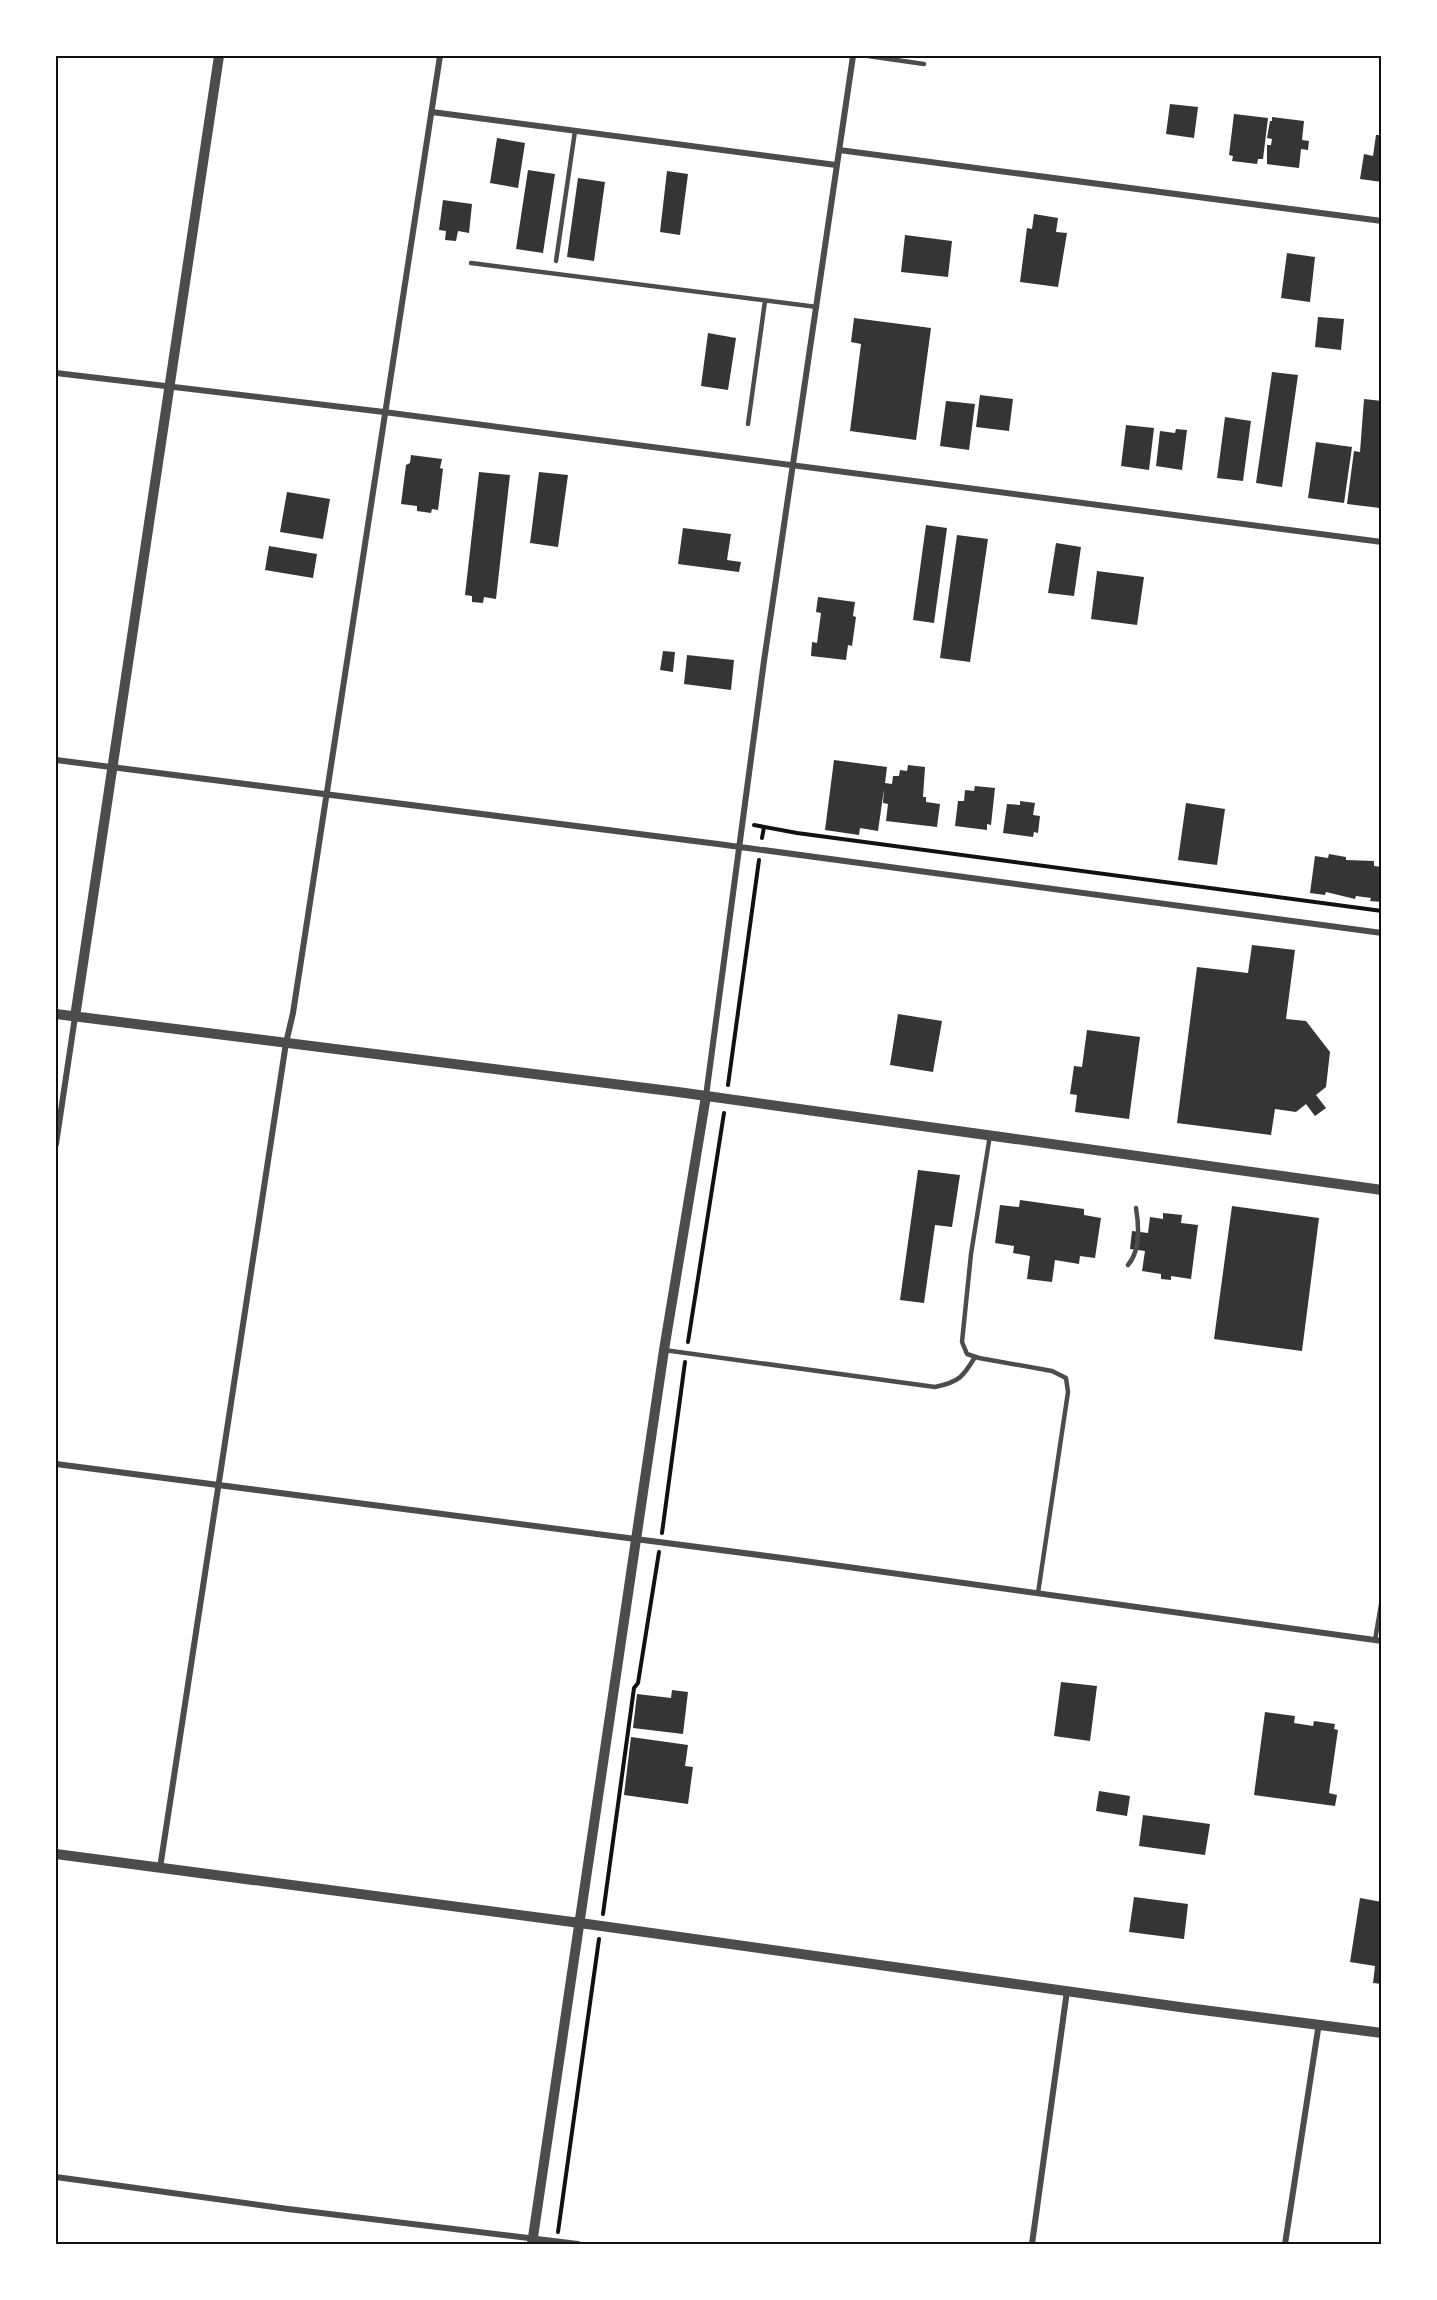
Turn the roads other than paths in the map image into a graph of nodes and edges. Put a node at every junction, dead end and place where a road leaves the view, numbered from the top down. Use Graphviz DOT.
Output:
graph roads {
  1 [pos="219,56"];
  2 [pos="440,56"];
  3 [pos="853,56"];
  4 [pos="868,56"];
  5 [pos="924,64"];
  6 [pos="432,112"];
  7 [pos="575,130"];
  8 [pos="838,150"];
  9 [pos="837,165"];
  10 [pos="1382,221"];
  11 [pos="556,261"];
  12 [pos="471,263"];
  13 [pos="765,301"];
  14 [pos="817,307"];
  15 [pos="56,372"];
  16 [pos="169,386"];
  17 [pos="384,412"];
  18 [pos="748,424"];
  19 [pos="793,465"];
  20 [pos="1382,542"];
  21 [pos="56,760"];
  22 [pos="112,767"];
  23 [pos="326,794"];
  24 [pos="738,847"];
  25 [pos="1382,933"];
  26 [pos="56,1014"];
  27 [pos="75,1017"];
  28 [pos="286,1043"];
  29 [pos="706,1096"];
  30 [pos="990,1135"];
  31 [pos="56,1144"];
  32 [pos="1382,1190"];
  33 [pos="1136,1208"];
  34 [pos="1128,1265"];
  35 [pos="664,1350"];
  36 [pos="975,1356"];
  37 [pos="56,1464"];
  38 [pos="219,1484"];
  39 [pos="637,1539"];
  40 [pos="1038,1593"];
  41 [pos="1382,1599"];
  42 [pos="1378,1640"];
  43 [pos="56,1854"];
  44 [pos="160,1869"];
  45 [pos="580,1923"];
  46 [pos="1067,1990"];
  47 [pos="1319,2023"];
  48 [pos="1382,2033"];
  49 [pos="56,2177"];
  50 [pos="532,2241"];
  51 [pos="578,2244"];
  52 [pos="1032,2244"];
  53 [pos="1285,2244"];
  1 -- 16 [label="street"];
  2 -- 6 [label="street"];
  3 -- 8 [label="street"];
  4 -- 5 [label="lane"];
  6 -- 7 [label="street"];
  6 -- 17 [label="street"];
  7 -- 9 [label="street"];
  7 -- 11 [label="lane"];
  8 -- 9 [label="street"];
  8 -- 10 [label="street"];
  9 -- 14 [label="street"];
  12 -- 13 [label="lane"];
  13 -- 14 [label="lane"];
  13 -- 18 [label="lane"];
  14 -- 19 [label="street"];
  15 -- 16 [label="street"];
  16 -- 17 [label="street"];
  16 -- 22 [label="street"];
  17 -- 19 [label="street"];
  17 -- 23 [label="street"];
  19 -- 20 [label="street"];
  19 -- 24 [label="street"];
  21 -- 22 [label="street"];
  22 -- 23 [label="street"];
  22 -- 27 [label="street"];
  23 -- 24 [label="street"];
  23 -- 28 [label="street"];
  24 -- 25 [label="street"];
  24 -- 29 [label="street"];
  26 -- 27 [label="street"];
  27 -- 28 [label="street"];
  27 -- 31 [label="street"];
  28 -- 29 [label="street"];
  28 -- 38 [label="street"];
  29 -- 30 [label="street"];
  29 -- 35 [label="street"];
  30 -- 32 [label="street"];
  30 -- 36 [label="lane"];
  33 -- 34 [label="lane"];
  35 -- 36 [label="lane"];
  35 -- 39 [label="street"];
  36 -- 40 [label="lane"];
  37 -- 38 [label="street"];
  38 -- 39 [label="street"];
  38 -- 44 [label="street"];
  39 -- 40 [label="street"];
  39 -- 45 [label="street"];
  40 -- 42 [label="street"];
  41 -- 42 [label="lane"];
  43 -- 44 [label="street"];
  44 -- 45 [label="street"];
  45 -- 46 [label="street"];
  45 -- 50 [label="street"];
  46 -- 47 [label="street"];
  46 -- 52 [label="street"];
  47 -- 48 [label="street"];
  47 -- 53 [label="street"];
  49 -- 50 [label="street"];
  50 -- 51 [label="street"];
}
